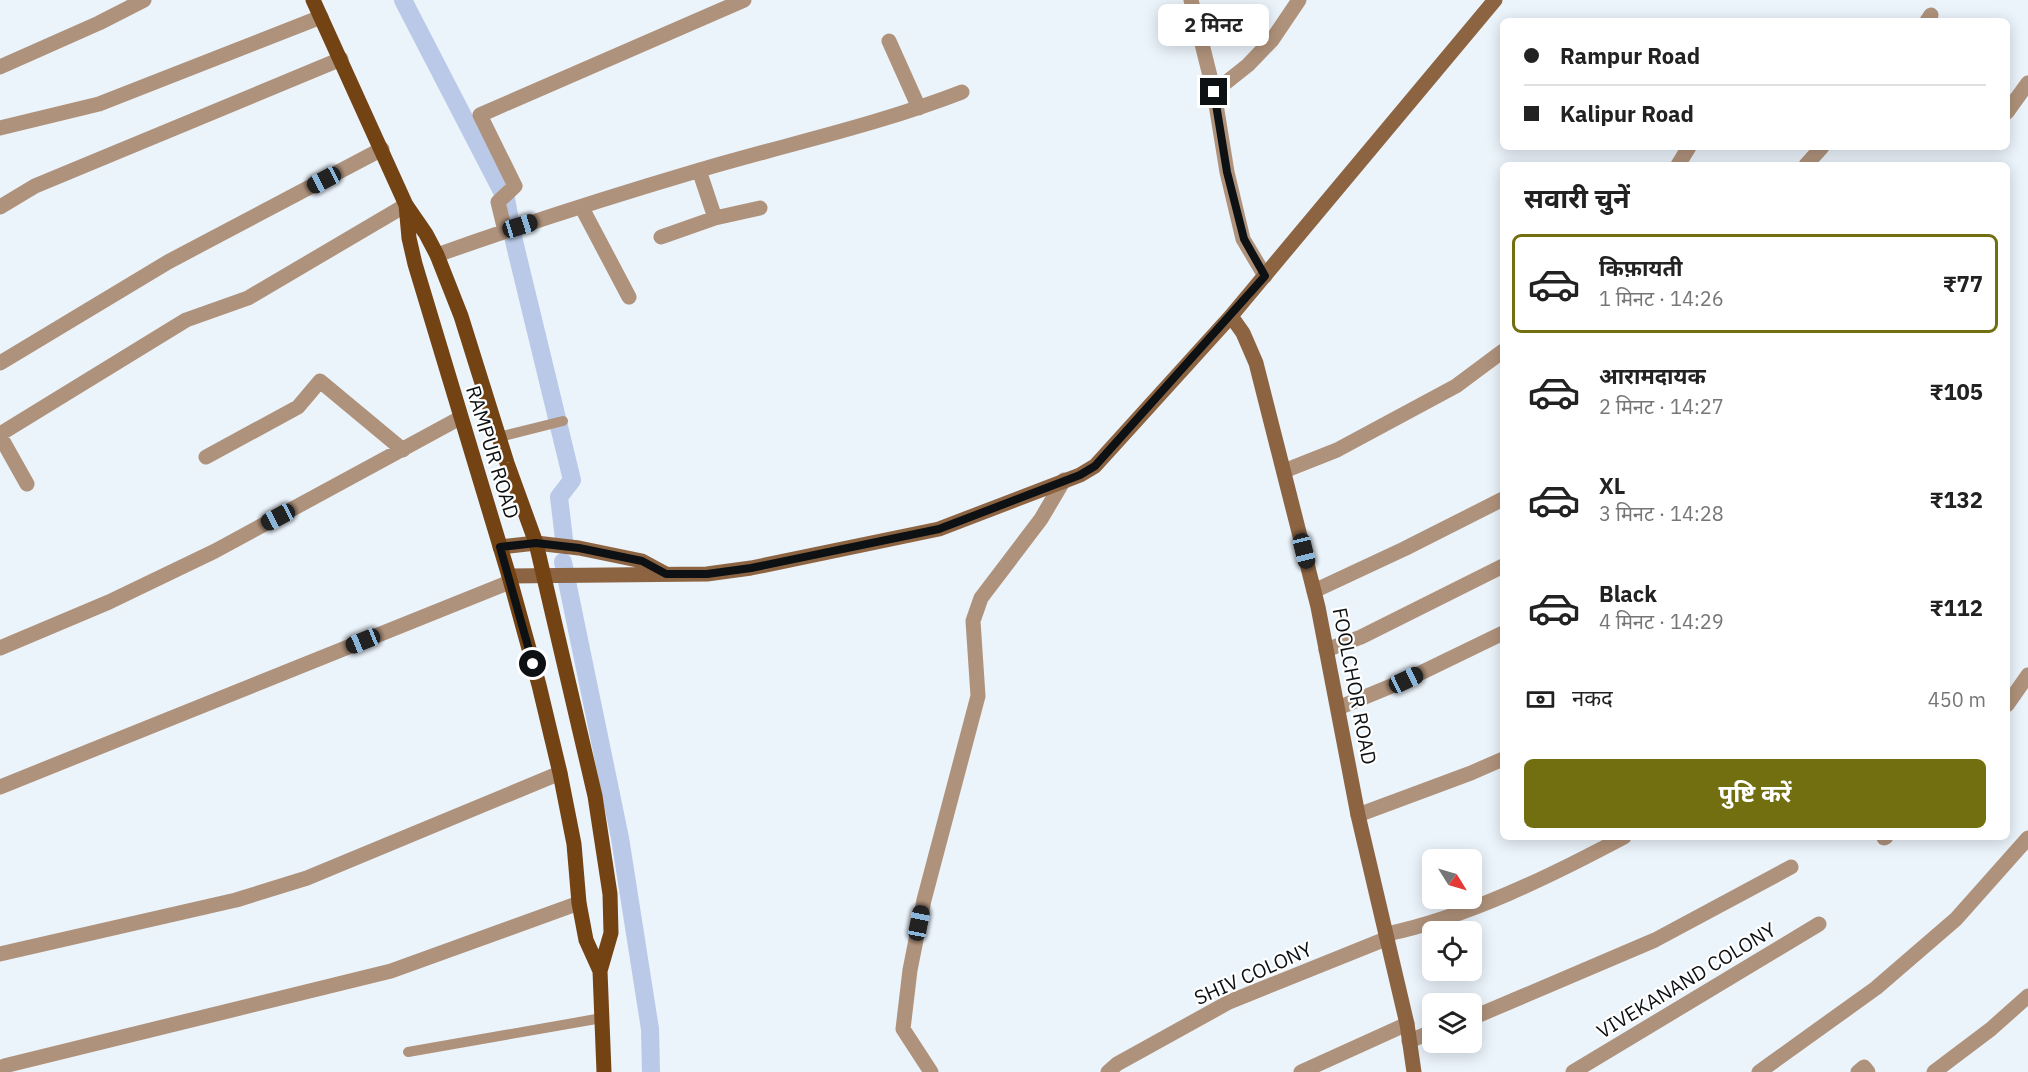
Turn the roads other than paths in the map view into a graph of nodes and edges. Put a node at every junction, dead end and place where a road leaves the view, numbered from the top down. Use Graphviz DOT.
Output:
graph roads {
  1 [pos="144,0"];
  2 [pos="313,0"];
  3 [pos="744,0"];
  4 [pos="1191,0"];
  5 [pos="1299,0"];
  6 [pos="1495,0"];
  7 [pos="321,16"];
  8 [pos="889,41"];
  9 [pos="341,59"];
  10 [pos="0,67"];
  11 [pos="2028,83"];
  12 [pos="962,92"];
  13 [pos="1214,92"];
  14 [pos="919,108"];
  15 [pos="2010,108"];
  16 [pos="0,128"];
  17 [pos="382,149"];
  18 [pos="1819,150"];
  19 [pos="1809,162"];
  20 [pos="699,170"];
  21 [pos="406,205"];
  22 [pos="0,207"];
  23 [pos="760,207"];
  24 [pos="582,208"];
  25 [pos="715,218"];
  26 [pos="513,229"];
  27 [pos="661,237"];
  28 [pos="437,255"];
  29 [pos="1265,276"];
  30 [pos="629,297"];
  31 [pos="1231,315"];
  32 [pos="1500,353"];
  33 [pos="0,363"];
  34 [pos="460,418"];
  35 [pos="563,420"];
  36 [pos="0,435"];
  37 [pos="499,436"];
  38 [pos="403,450"];
  39 [pos="206,457"];
  40 [pos="1284,471"];
  41 [pos="1064,480"];
  42 [pos="27,484"];
  43 [pos="1500,501"];
  44 [pos="536,543"];
  45 [pos="500,547"];
  46 [pos="1500,568"];
  47 [pos="666,574"];
  48 [pos="544,576"];
  49 [pos="509,579"];
  50 [pos="1314,591"];
  51 [pos="1500,634"];
  52 [pos="0,648"];
  53 [pos="1326,650"];
  54 [pos="2028,675"];
  55 [pos="2010,701"];
  56 [pos="1338,708"];
  57 [pos="1500,760"];
  58 [pos="560,772"];
  59 [pos="0,787"];
  60 [pos="1358,815"];
  61 [pos="2028,838"];
  62 [pos="1618,840"];
  63 [pos="1791,867"];
  64 [pos="579,903"];
  65 [pos="1819,924"];
  66 [pos="1387,936"];
  67 [pos="0,954"];
  68 [pos="600,971"];
  69 [pos="2028,996"];
  70 [pos="1482,1014"];
  71 [pos="602,1018"];
  72 [pos="1407,1024"];
  73 [pos="1422,1036"];
  74 [pos="1409,1041"];
  75 [pos="408,1052"];
  76 [pos="4,1066"];
  77 [pos="1412,1071"];
  78 [pos="604,1072"];
  79 [pos="931,1072"];
  80 [pos="1108,1072"];
  81 [pos="1301,1072"];
  82 [pos="1574,1072"];
  83 [pos="1759,1072"];
  84 [pos="1858,1072"];
  85 [pos="1868,1072"];
  86 [pos="1934,1072"];
  1 -- 10 [label="street"];
  2 -- 7 [label="main road, RAMPUR ROAD"];
  3 -- 26 [label="street"];
  4 -- 13 [label="street"];
  5 -- 13 [label="street"];
  6 -- 29 [label="main road"];
  7 -- 9 [label="main road, RAMPUR ROAD"];
  7 -- 16 [label="street"];
  8 -- 14 [label="street"];
  9 -- 17 [label="main road, RAMPUR ROAD"];
  9 -- 22 [label="street"];
  11 -- 15 [label="street"];
  12 -- 14 [label="street"];
  13 -- 29 [label="street"];
  14 -- 20 [label="street"];
  17 -- 21 [label="main road, RAMPUR ROAD"];
  17 -- 33 [label="street"];
  18 -- 19 [label="street"];
  20 -- 24 [label="street"];
  20 -- 25 [label="street"];
  21 -- 28 [label="main road"];
  21 -- 34 [label="main road, RAMPUR ROAD"];
  21 -- 36 [label="street"];
  23 -- 25 [label="street"];
  24 -- 26 [label="street"];
  24 -- 30 [label="street"];
  25 -- 27 [label="street"];
  26 -- 28 [label="street"];
  28 -- 37 [label="main road"];
  29 -- 31 [label="main road"];
  31 -- 40 [label="main road, FOOLCHOR ROAD"];
  31 -- 41 [label="main road"];
  32 -- 40 [label="street"];
  34 -- 38 [label="street"];
  34 -- 45 [label="main road, RAMPUR ROAD"];
  35 -- 37 [label="lane"];
  36 -- 42 [label="street"];
  37 -- 44 [label="main road"];
  38 -- 39 [label="street"];
  38 -- 52 [label="street"];
  40 -- 50 [label="main road, FOOLCHOR ROAD"];
  41 -- 47 [label="main road"];
  41 -- 79 [label="street"];
  43 -- 50 [label="street"];
  44 -- 45 [label="main road"];
  44 -- 47 [label="main road"];
  44 -- 48 [label="main road"];
  45 -- 49 [label="main road, RAMPUR ROAD"];
  46 -- 53 [label="street"];
  47 -- 48 [label="main road"];
  48 -- 49 [label="main road"];
  48 -- 68 [label="main road"];
  49 -- 58 [label="main road, RAMPUR ROAD"];
  49 -- 59 [label="street"];
  50 -- 53 [label="main road, FOOLCHOR ROAD"];
  51 -- 56 [label="street"];
  53 -- 56 [label="main road, FOOLCHOR ROAD"];
  54 -- 55 [label="street"];
  56 -- 60 [label="main road, FOOLCHOR ROAD"];
  57 -- 60 [label="street"];
  58 -- 64 [label="main road, RAMPUR ROAD"];
  58 -- 67 [label="street"];
  60 -- 66 [label="main road, FOOLCHOR ROAD"];
  61 -- 83 [label="street"];
  62 -- 66 [label="street, SHIV COLONY"];
  63 -- 70 [label="street"];
  64 -- 68 [label="main road, RAMPUR ROAD"];
  64 -- 76 [label="street"];
  65 -- 82 [label="street, VIVEKANAND COLONY"];
  66 -- 72 [label="main road, FOOLCHOR ROAD"];
  66 -- 80 [label="street, SHIV COLONY"];
  68 -- 71 [label="main road, RAMPUR ROAD"];
  69 -- 86 [label="street"];
  71 -- 75 [label="lane"];
  71 -- 78 [label="main road, RAMPUR ROAD"];
  72 -- 74 [label="main road, FOOLCHOR ROAD"];
  72 -- 81 [label="street"];
  73 -- 74 [label="street"];
  74 -- 77 [label="main road, FOOLCHOR ROAD"];
  84 -- 85 [label="street"];
}
